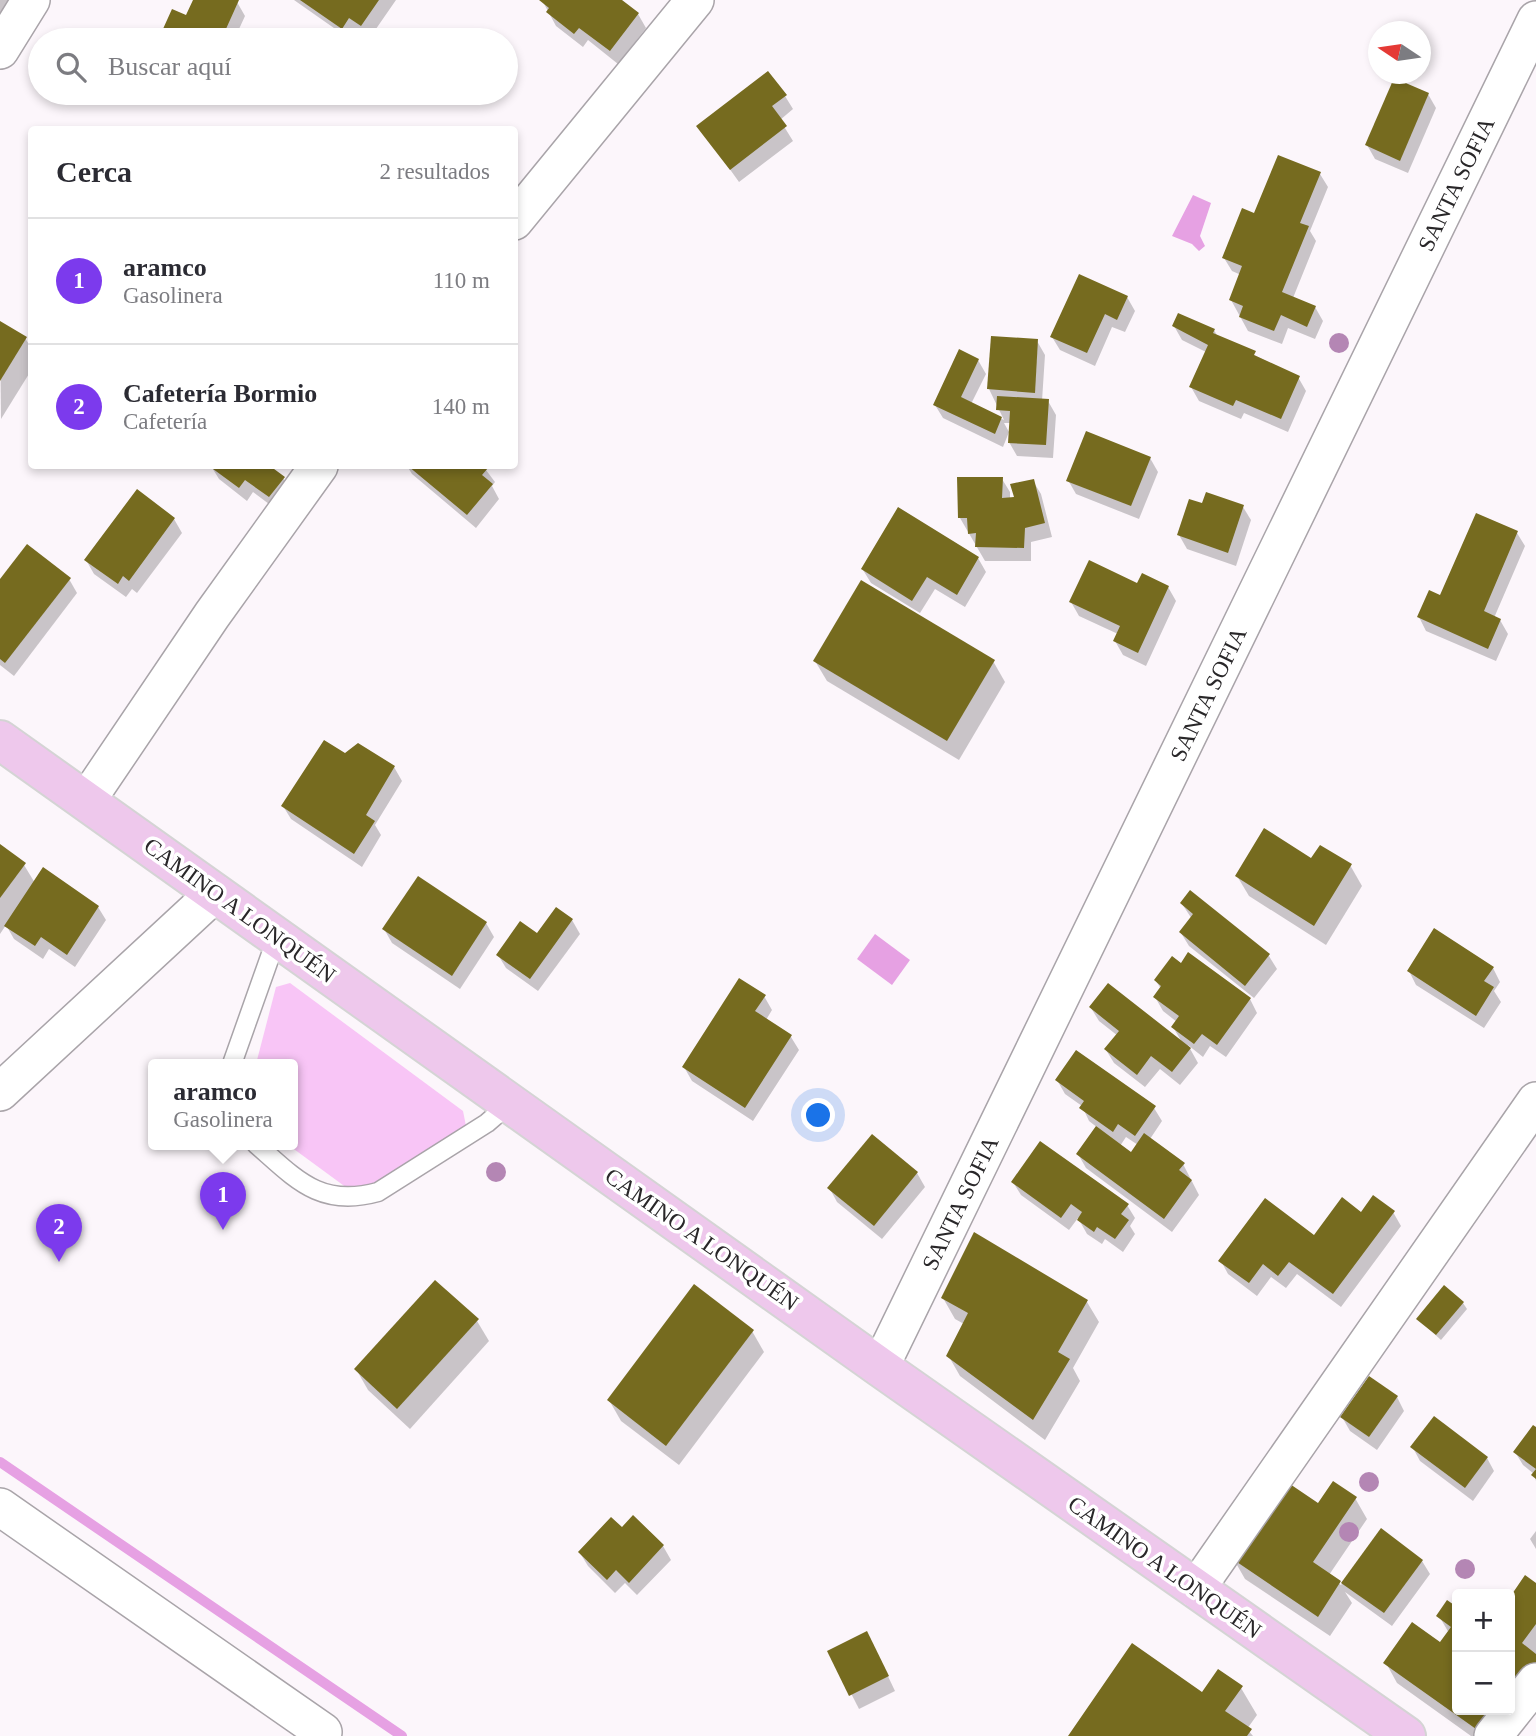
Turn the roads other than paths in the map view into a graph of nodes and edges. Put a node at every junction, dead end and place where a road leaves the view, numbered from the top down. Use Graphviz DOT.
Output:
graph roads {
  1 [pos="31,0"];
  2 [pos="695,0"];
  3 [pos="1536,20"];
  4 [pos="0,50"];
  5 [pos="518,216"];
  6 [pos="317,469"];
  7 [pos="0,740"];
  8 [pos="87,800"];
  9 [pos="215,893"];
  10 [pos="278,937"];
  11 [pos="234,1059"];
  12 [pos="0,1092"];
  13 [pos="1536,1101"];
  14 [pos="510,1103"];
  15 [pos="263,1150"];
  16 [pos="880,1367"];
  17 [pos="0,1507"];
  18 [pos="1196,1588"];
  19 [pos="1536,1682"];
  20 [pos="323,1732"];
  21 [pos="1406,1736"];
  22 [pos="1493,1736"];
  1 -- 4 [label="street"];
  2 -- 5 [label="street"];
  3 -- 16 [label="street, SANTA SOFIA"];
  6 -- 8 [label="street"];
  7 -- 8 [label="main road, CAMINO A LONQUÉN"];
  8 -- 9 [label="main road, CAMINO A LONQUÉN"];
  9 -- 10 [label="main road, CAMINO A LONQUÉN"];
  9 -- 12 [label="street"];
  10 -- 11 [label="lane"];
  10 -- 14 [label="main road, CAMINO A LONQUÉN"];
  13 -- 18 [label="street"];
  14 -- 15 [label="lane"];
  14 -- 16 [label="main road, CAMINO A LONQUÉN"];
  16 -- 18 [label="main road, CAMINO A LONQUÉN"];
  17 -- 20 [label="street"];
  18 -- 21 [label="main road, CAMINO A LONQUÉN"];
  19 -- 22 [label="street"];
}
